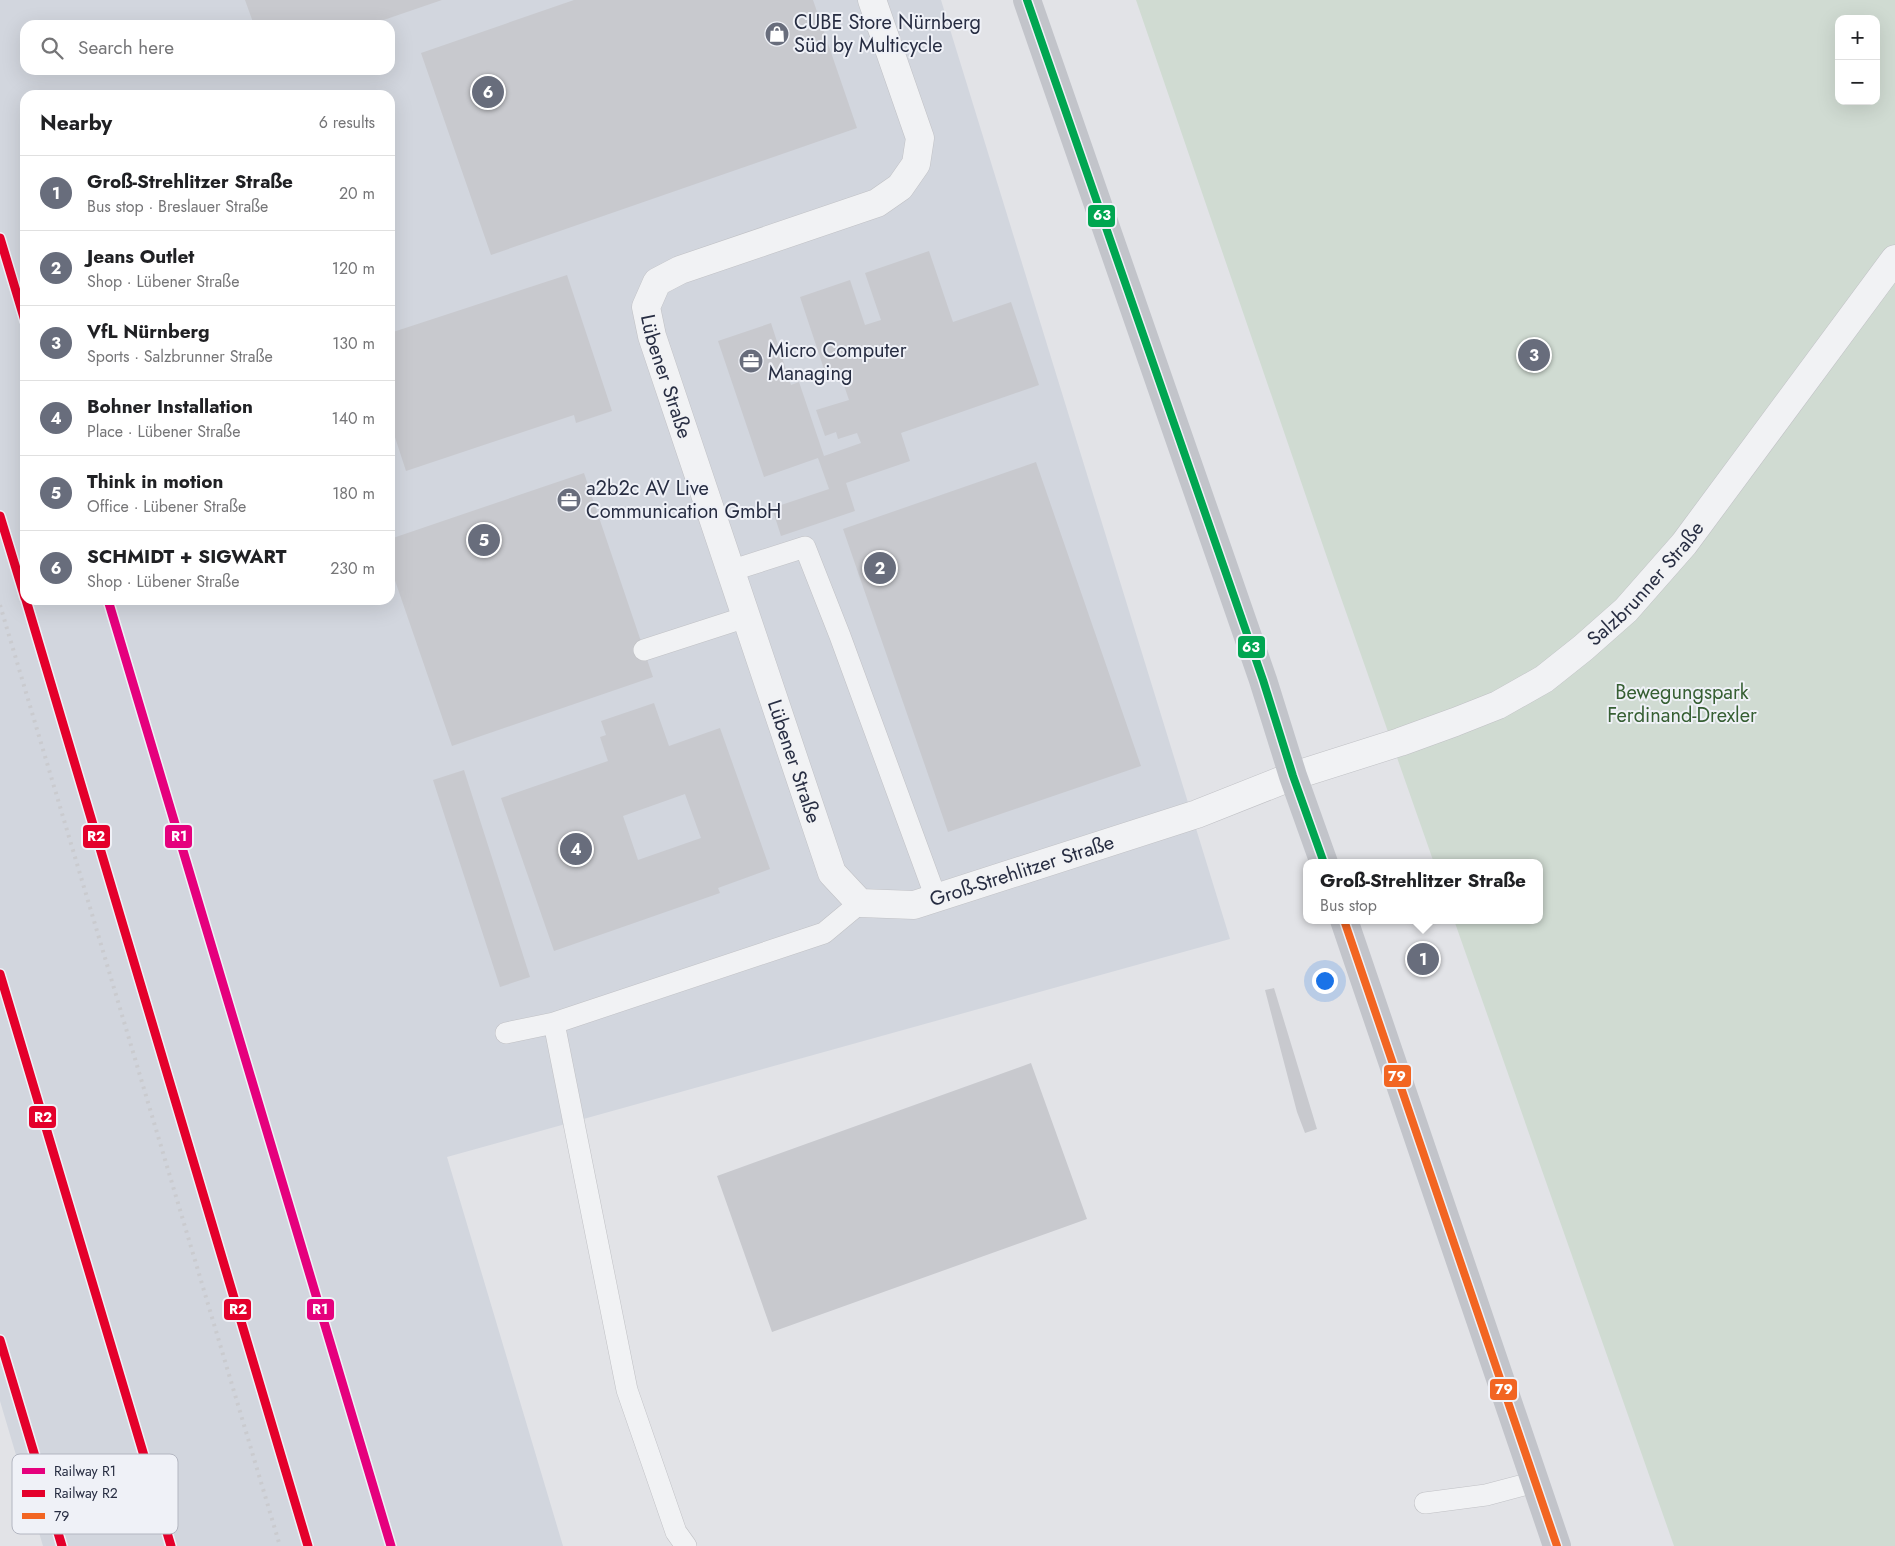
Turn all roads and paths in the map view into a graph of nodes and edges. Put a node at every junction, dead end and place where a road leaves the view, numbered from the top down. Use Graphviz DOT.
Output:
graph roads {
  1 [pos="872,0"];
  2 [pos="1027,0"];
  3 [pos="1895,259"];
  4 [pos="730,571"];
  5 [pos="746,617"];
  6 [pos="644,650"];
  7 [pos="1294,776"];
  8 [pos="1323,859"];
  9 [pos="936,898"];
  10 [pos="860,903"];
  11 [pos="1345,924"];
  12 [pos="554,1023"];
  13 [pos="506,1033"];
  14 [pos="1535,1482"];
  15 [pos="1425,1503"];
  16 [pos="686,1546"];
  17 [pos="1557,1546"];
  1 -- 4 [label="street, Lübener Straße"];
  2 -- 7 [label="main road"];
  3 -- 7 [label="street, Salzbrunner Straße"];
  4 -- 5 [label="street, Lübener Straße"];
  4 -- 9 [label="lane"];
  5 -- 6 [label="lane"];
  5 -- 10 [label="street, Lübener Straße"];
  7 -- 8 [label="main road"];
  7 -- 9 [label="street, Groß-Strehlitzer Straße"];
  9 -- 10 [label="street, Groß-Strehlitzer Straße"];
  10 -- 12 [label="lane"];
  11 -- 14 [label="main road"];
  12 -- 13 [label="lane"];
  12 -- 16 [label="lane"];
  14 -- 15 [label="lane"];
  14 -- 17 [label="main road"];
}
